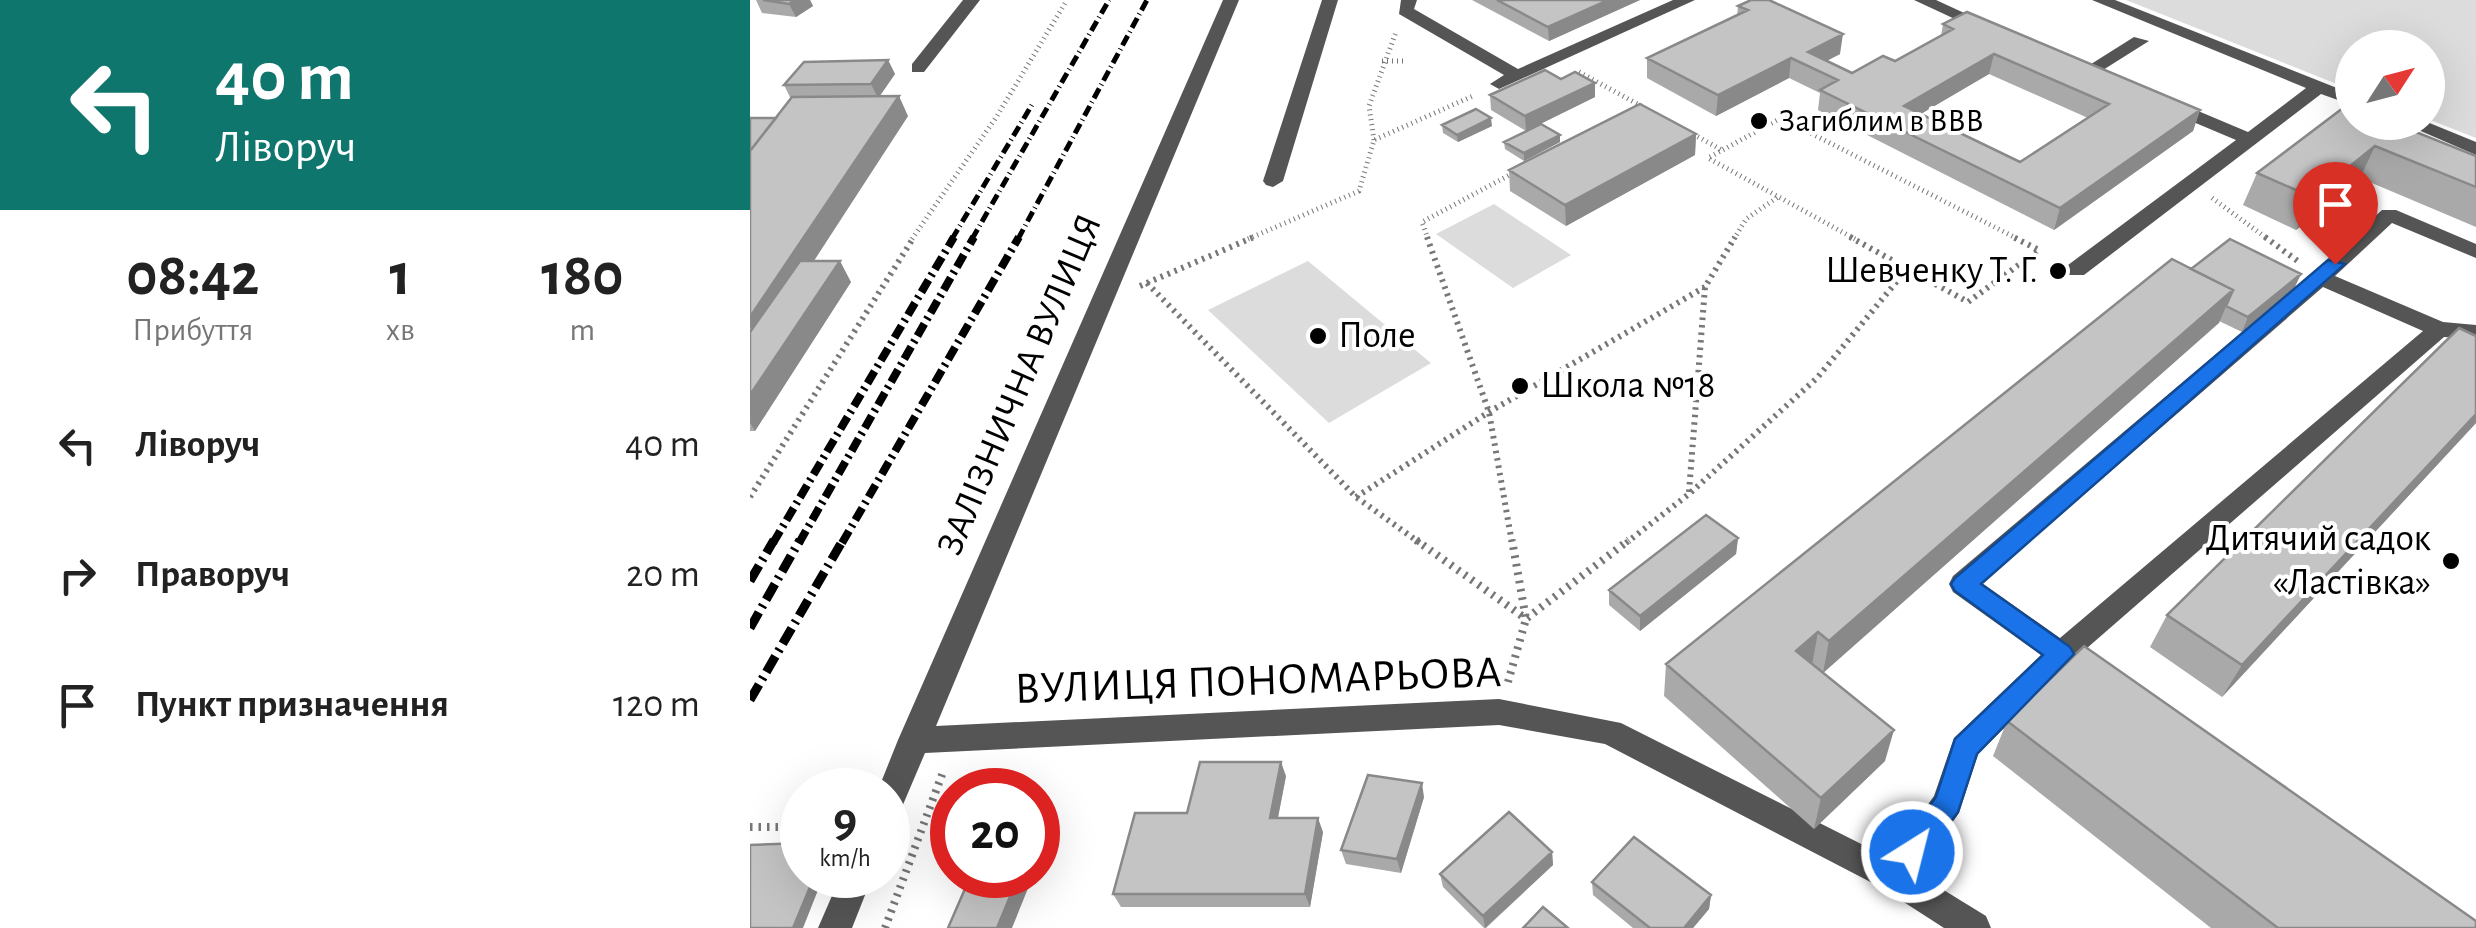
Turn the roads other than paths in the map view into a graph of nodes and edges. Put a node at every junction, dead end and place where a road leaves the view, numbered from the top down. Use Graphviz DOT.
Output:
graph roads {
  1 [pos="972,0"];
  2 [pos="1231,0"];
  3 [pos="1330,0"];
  4 [pos="1686,0"];
  5 [pos="1922,0"];
  6 [pos="2100,0"];
  7 [pos="1407,6"];
  8 [pos="2006,36"];
  9 [pos="2140,41"];
  10 [pos="918,68"];
  11 [pos="2089,71"];
  12 [pos="1518,76"];
  13 [pos="1499,84"];
  14 [pos="2319,87"];
  15 [pos="2335,93"];
  16 [pos="2152,98"];
  17 [pos="2445,137"];
  18 [pos="2249,139"];
  19 [pos="2476,149"];
  20 [pos="1273,181"];
  21 [pos="2476,252"];
  22 [pos="2076,270"];
  23 [pos="2320,278"];
  24 [pos="2439,329"];
  25 [pos="2476,332"];
  26 [pos="2061,654"];
  27 [pos="913,740"];
  28 [pos="902,768"];
  29 [pos="1894,877"];
  30 [pos="847,898"];
  31 [pos="835,928"];
  32 [pos="1974,928"];
  1 -- 10 [label="street"];
  2 -- 27 [label="street, ЗАЛІЗНИЧНА ВУЛИЦЯ"];
  3 -- 20 [label="street"];
  4 -- 12 [label="street"];
  5 -- 8 [label="street"];
  6 -- 14 [label="street"];
  7 -- 12 [label="street"];
  9 -- 11 [label="street"];
  12 -- 13 [label="street"];
  14 -- 15 [label="street"];
  14 -- 18 [label="street"];
  16 -- 18 [label="street"];
  17 -- 19 [label="street"];
  18 -- 22 [label="street"];
  21 -- 23 [label="street"];
  23 -- 24 [label="street"];
  23 -- 26 [label="street"];
  24 -- 25 [label="street"];
  24 -- 26 [label="street"];
  26 -- 29 [label="street"];
  27 -- 28 [label="street, ЗАЛІЗНИЧНА ВУЛИЦЯ"];
  27 -- 29 [label="street, ВУЛИЦЯ ПОНОМАРЬОВА"];
  29 -- 32 [label="street, ВУЛИЦЯ ПОНОМАРЬОВА"];
  30 -- 31 [label="street"];
}
